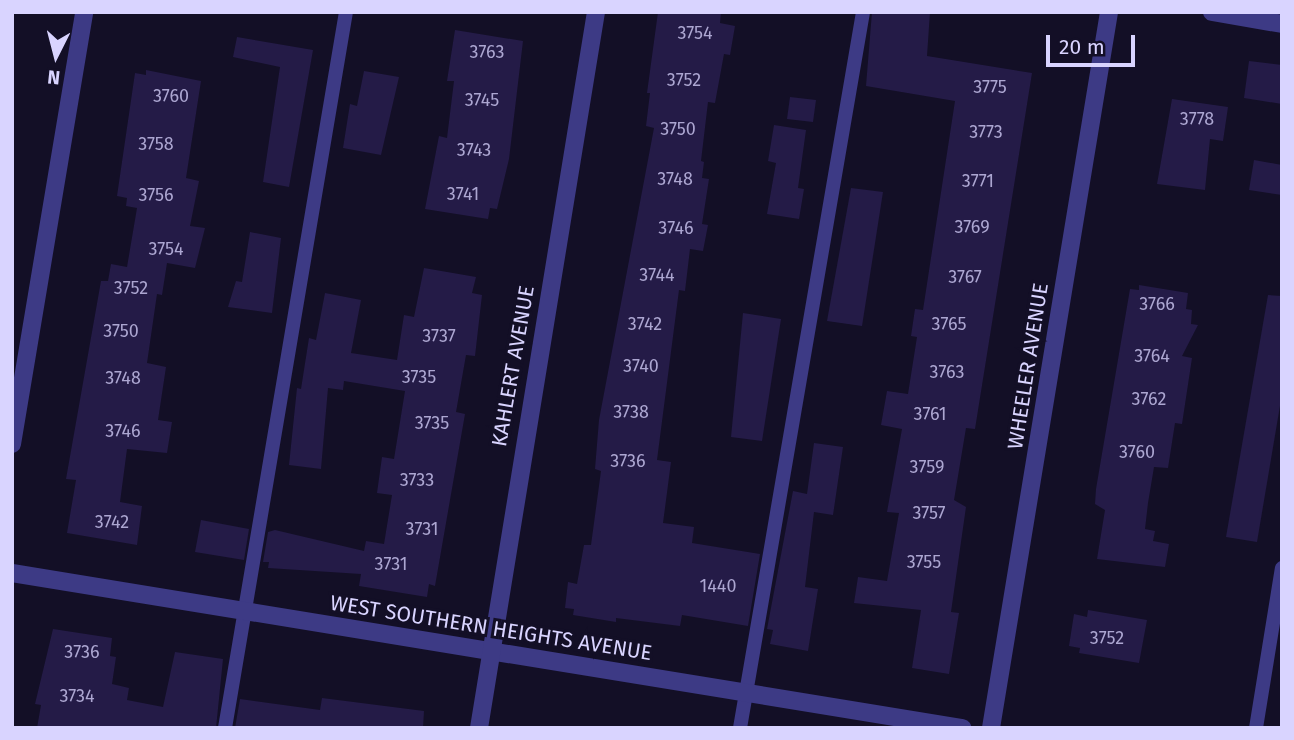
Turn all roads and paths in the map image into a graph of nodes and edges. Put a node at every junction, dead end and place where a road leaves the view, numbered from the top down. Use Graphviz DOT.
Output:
graph roads {
  1 [pos="84,12"];
  2 [pos="346,12"];
  3 [pos="596,12"];
  4 [pos="863,12"];
  5 [pos="1109,12"];
  6 [pos="1212,12"];
  7 [pos="1282,24"];
  8 [pos="12,444"];
  9 [pos="1282,568"];
  10 [pos="12,573"];
  11 [pos="244,611"];
  12 [pos="491,653"];
  13 [pos="746,691"];
  14 [pos="225,728"];
  15 [pos="479,728"];
  16 [pos="740,728"];
  17 [pos="961,728"];
  18 [pos="992,728"];
  19 [pos="1256,728"];
  1 -- 8 [label="street"];
  2 -- 11 [label="lane"];
  3 -- 12 [label="street, KAHLERT AVENUE"];
  4 -- 13 [label="lane"];
  5 -- 18 [label="street, WHEELER AVENUE"];
  6 -- 7 [label="street"];
  9 -- 19 [label="lane"];
  10 -- 11 [label="street, WEST SOUTHERN HEIGHTS AVENUE"];
  11 -- 12 [label="street, WEST SOUTHERN HEIGHTS AVENUE"];
  11 -- 14 [label="lane"];
  12 -- 13 [label="street, WEST SOUTHERN HEIGHTS AVENUE"];
  12 -- 15 [label="street, KAHLERT AVENUE"];
  13 -- 16 [label="lane"];
  13 -- 17 [label="street, WEST SOUTHERN HEIGHTS AVENUE"];
}
